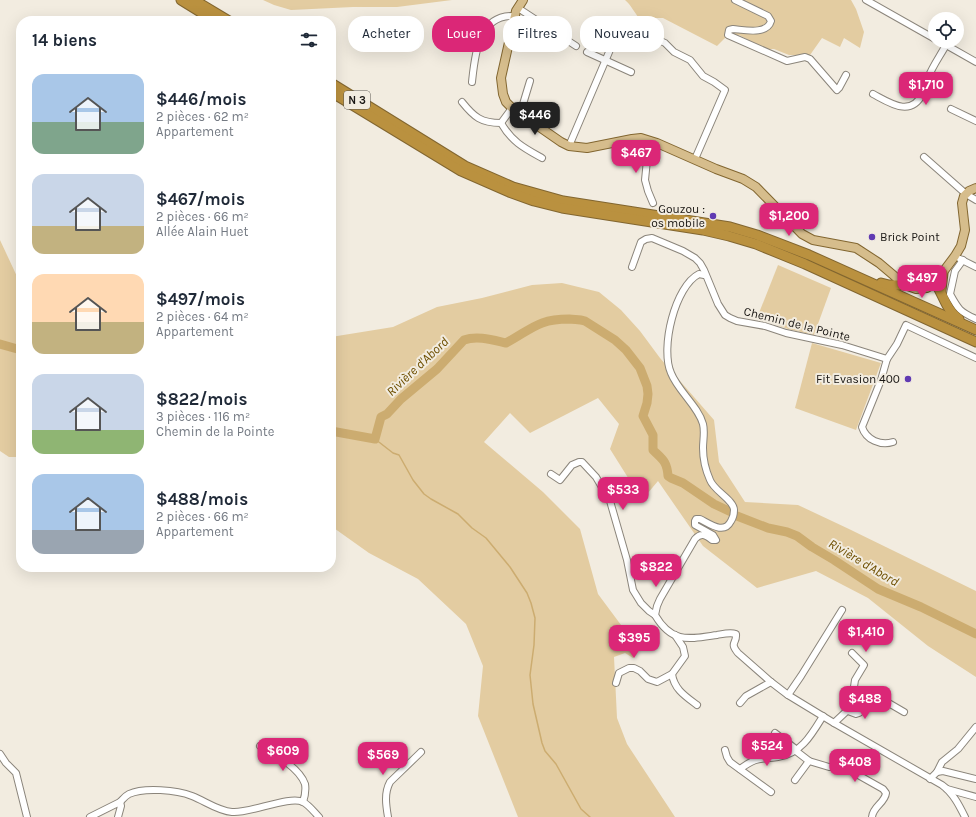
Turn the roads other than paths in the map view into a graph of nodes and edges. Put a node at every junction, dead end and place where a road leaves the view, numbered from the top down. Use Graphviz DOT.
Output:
graph roads {
  1 [pos="181,0"];
  2 [pos="194,0"];
  3 [pos="523,0"];
  4 [pos="735,0"];
  5 [pos="866,0"];
  6 [pos="518,8"];
  7 [pos="207,16"];
  8 [pos="221,16"];
  9 [pos="515,16"];
  10 [pos="503,17"];
  11 [pos="928,35"];
  12 [pos="576,46"];
  13 [pos="944,48"];
  14 [pos="951,48"];
  15 [pos="507,52"];
  16 [pos="587,52"];
  17 [pos="606,60"];
  18 [pos="976,62"];
  19 [pos="631,72"];
  20 [pos="846,75"];
  21 [pos="530,81"];
  22 [pos="472,82"];
  23 [pos="336,87"];
  24 [pos="873,94"];
  25 [pos="336,95"];
  26 [pos="462,102"];
  27 [pos="512,108"];
  28 [pos="951,109"];
  29 [pos="520,114"];
  30 [pos="976,121"];
  31 [pos="501,123"];
  32 [pos="649,140"];
  33 [pos="569,146"];
  34 [pos="924,157"];
  35 [pos="542,158"];
  36 [pos="695,159"];
  37 [pos="976,188"];
  38 [pos="966,194"];
  39 [pos="976,200"];
  40 [pos="653,203"];
  41 [pos="809,254"];
  42 [pos="959,258"];
  43 [pos="976,267"];
  44 [pos="632,268"];
  45 [pos="945,270"];
  46 [pos="955,271"];
  47 [pos="704,275"];
  48 [pos="933,280"];
  49 [pos="905,285"];
  50 [pos="941,291"];
  51 [pos="976,319"];
  52 [pos="976,329"];
  53 [pos="976,342"];
  54 [pos="976,358"];
  55 [pos="887,359"];
  56 [pos="893,442"];
  57 [pos="551,474"];
  58 [pos="842,610"];
  59 [pos="656,615"];
  60 [pos="674,634"];
  61 [pos="852,653"];
  62 [pos="672,674"];
  63 [pos="771,682"];
  64 [pos="616,683"];
  65 [pos="788,695"];
  66 [pos="740,703"];
  67 [pos="697,705"];
  68 [pos="848,711"];
  69 [pos="904,712"];
  70 [pos="823,716"];
  71 [pos="834,723"];
  72 [pos="976,727"];
  73 [pos="775,733"];
  74 [pos="260,746"];
  75 [pos="725,750"];
  76 [pos="796,750"];
  77 [pos="421,752"];
  78 [pos="0,754"];
  79 [pos="810,761"];
  80 [pos="740,769"];
  81 [pos="938,772"];
  82 [pos="930,779"];
  83 [pos="976,779"];
  84 [pos="795,780"];
  85 [pos="947,789"];
  86 [pos="771,792"];
  87 [pos="976,797"];
  88 [pos="120,802"];
  89 [pos="304,802"];
  90 [pos="27,817"];
  91 [pos="90,817"];
  92 [pos="118,817"];
  93 [pos="318,817"];
  94 [pos="388,817"];
  95 [pos="872,817"];
  96 [pos="965,817"];
  1 -- 7 [label="highway"];
  2 -- 8 [label="highway"];
  3 -- 6 [label="main road"];
  4 -- 20 [label="street"];
  5 -- 11 [label="street"];
  6 -- 9 [label="main road"];
  6 -- 12 [label="street"];
  10 -- 22 [label="street"];
  13 -- 24 [label="street"];
  14 -- 18 [label="street"];
  15 -- 27 [label="main road"];
  16 -- 17 [label="street"];
  17 -- 19 [label="street"];
  17 -- 33 [label="street"];
  17 -- 36 [label="street"];
  21 -- 29 [label="street"];
  23 -- 41 [label="highway, N 3"];
  25 -- 53 [label="highway, N 3"];
  26 -- 31 [label="street"];
  27 -- 29 [label="main road"];
  27 -- 31 [label="street"];
  28 -- 30 [label="street"];
  29 -- 33 [label="main road"];
  31 -- 35 [label="street"];
  32 -- 33 [label="main road"];
  32 -- 36 [label="main road"];
  32 -- 40 [label="street"];
  34 -- 38 [label="street"];
  36 -- 49 [label="main road"];
  37 -- 38 [label="main road"];
  38 -- 39 [label="street"];
  38 -- 42 [label="main road"];
  41 -- 49 [label="highway"];
  41 -- 52 [label="highway, N 3"];
  42 -- 43 [label="street"];
  42 -- 45 [label="main road"];
  42 -- 46 [label="street"];
  44 -- 47 [label="street, Chemin de la Pointe"];
  45 -- 46 [label="street"];
  45 -- 48 [label="main road"];
  45 -- 50 [label="highway"];
  46 -- 51 [label="street"];
  47 -- 55 [label="street, Chemin de la Pointe"];
  47 -- 59 [label="street"];
  48 -- 49 [label="main road"];
  48 -- 50 [label="highway"];
  50 -- 52 [label="highway"];
  54 -- 55 [label="street"];
  55 -- 56 [label="street"];
  57 -- 59 [label="street"];
  58 -- 65 [label="street"];
  59 -- 60 [label="street"];
  60 -- 62 [label="street"];
  60 -- 63 [label="street"];
  61 -- 68 [label="street"];
  62 -- 64 [label="street"];
  62 -- 67 [label="street"];
  63 -- 65 [label="street"];
  63 -- 66 [label="street"];
  65 -- 70 [label="street"];
  68 -- 69 [label="street"];
  68 -- 71 [label="street"];
  70 -- 71 [label="street"];
  70 -- 76 [label="street"];
  71 -- 82 [label="street"];
  72 -- 81 [label="street"];
  73 -- 76 [label="street"];
  74 -- 89 [label="street"];
  75 -- 80 [label="street"];
  76 -- 79 [label="street"];
  76 -- 80 [label="street"];
  77 -- 94 [label="street"];
  78 -- 90 [label="street"];
  79 -- 84 [label="street"];
  79 -- 95 [label="street"];
  80 -- 86 [label="street"];
  81 -- 82 [label="street"];
  81 -- 83 [label="street"];
  82 -- 85 [label="street"];
  85 -- 87 [label="street"];
  85 -- 96 [label="street"];
  88 -- 89 [label="street"];
  88 -- 91 [label="street"];
  88 -- 92 [label="street"];
  89 -- 93 [label="street"];
}
